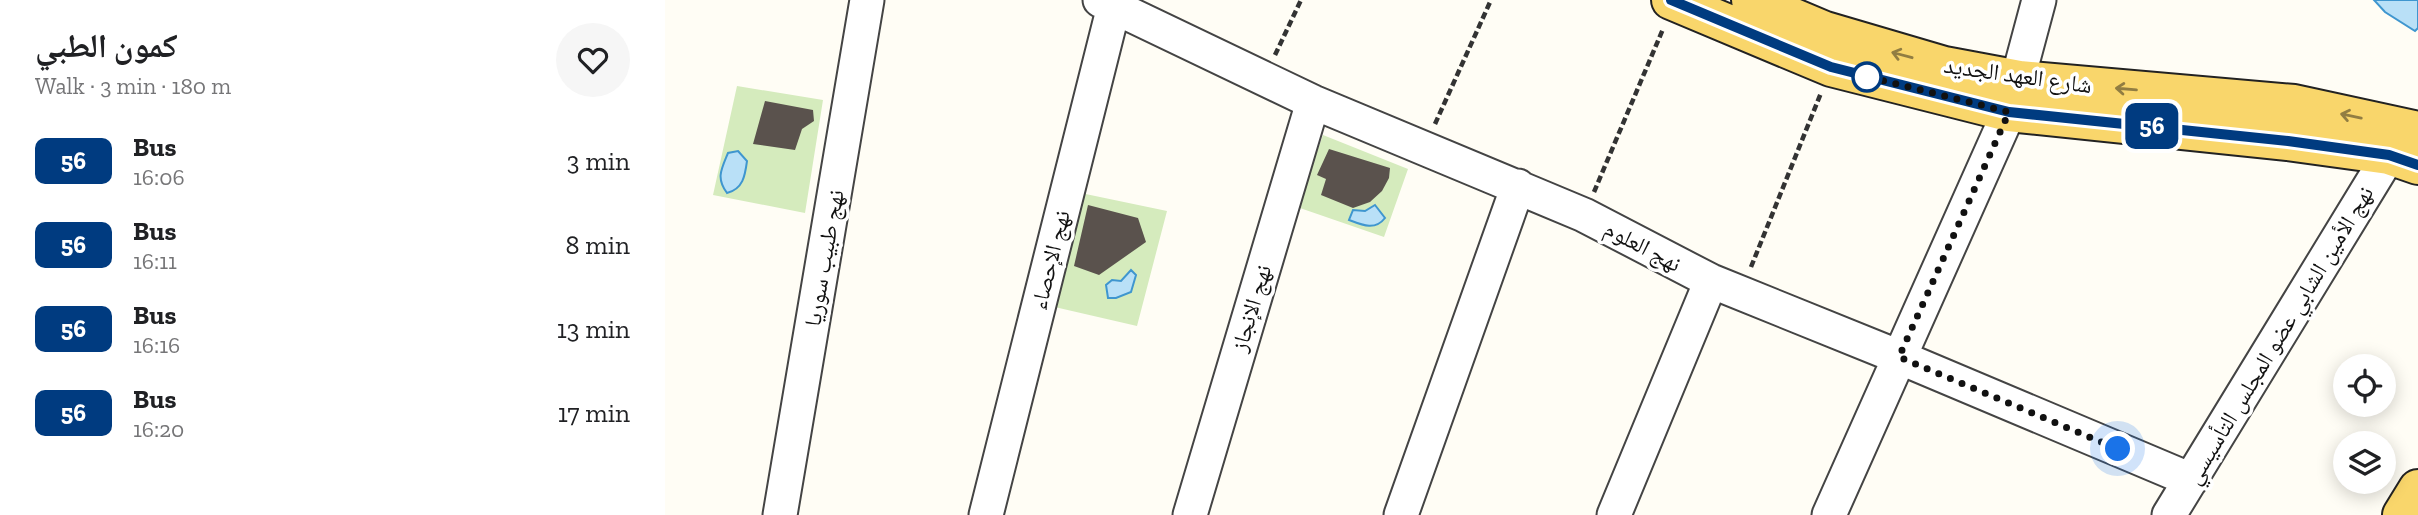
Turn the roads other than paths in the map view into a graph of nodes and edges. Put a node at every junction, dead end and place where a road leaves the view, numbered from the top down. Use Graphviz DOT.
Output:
graph roads {
  1 [pos="867,0"];
  2 [pos="1751,0"];
  3 [pos="2039,0"];
  4 [pos="1673,1"];
  5 [pos="1107,3"];
  6 [pos="2014,96"];
  7 [pos="1313,102"];
  8 [pos="2418,131"];
  9 [pos="2403,160"];
  10 [pos="1518,186"];
  11 [pos="1726,288"];
  12 [pos="1899,357"];
  13 [pos="2191,480"];
  14 [pos="2418,489"];
  15 [pos="781,515"];
  16 [pos="986,515"];
  17 [pos="1190,515"];
  18 [pos="1401,515"];
  19 [pos="1614,515"];
  20 [pos="1829,515"];
  21 [pos="2169,515"];
  22 [pos="2402,515"];
  1 -- 15 [label="street, نهج طبيب سوريا"];
  6 -- 2 [label="main road, شارع العهد الجديد, one-way"];
  3 -- 6 [label="street"];
  4 -- 6 [label="main road, شارع العهد الجديد"];
  5 -- 7 [label="street, نهج العلوم"];
  5 -- 16 [label="street, نهج الإحصاء"];
  8 -- 6 [label="main road, شارع العهد الجديد, one-way"];
  6 -- 9 [label="main road, شارع العهد الجديد"];
  6 -- 12 [label="street"];
  7 -- 10 [label="street, نهج العلوم"];
  7 -- 17 [label="street, نهج الإنجاز"];
  9 -- 13 [label="street, نهج الأمين الشابي عضو المجلس التأسيسي"];
  10 -- 11 [label="street, نهج العلوم"];
  10 -- 18 [label="street"];
  11 -- 12 [label="street, نهج العلوم"];
  11 -- 19 [label="street"];
  12 -- 13 [label="street, نهج العلوم"];
  12 -- 20 [label="street"];
  13 -- 21 [label="street, نهج الأمين الشابي عضو المجلس التأسيسي"];
  14 -- 22 [label="main road"];
}
